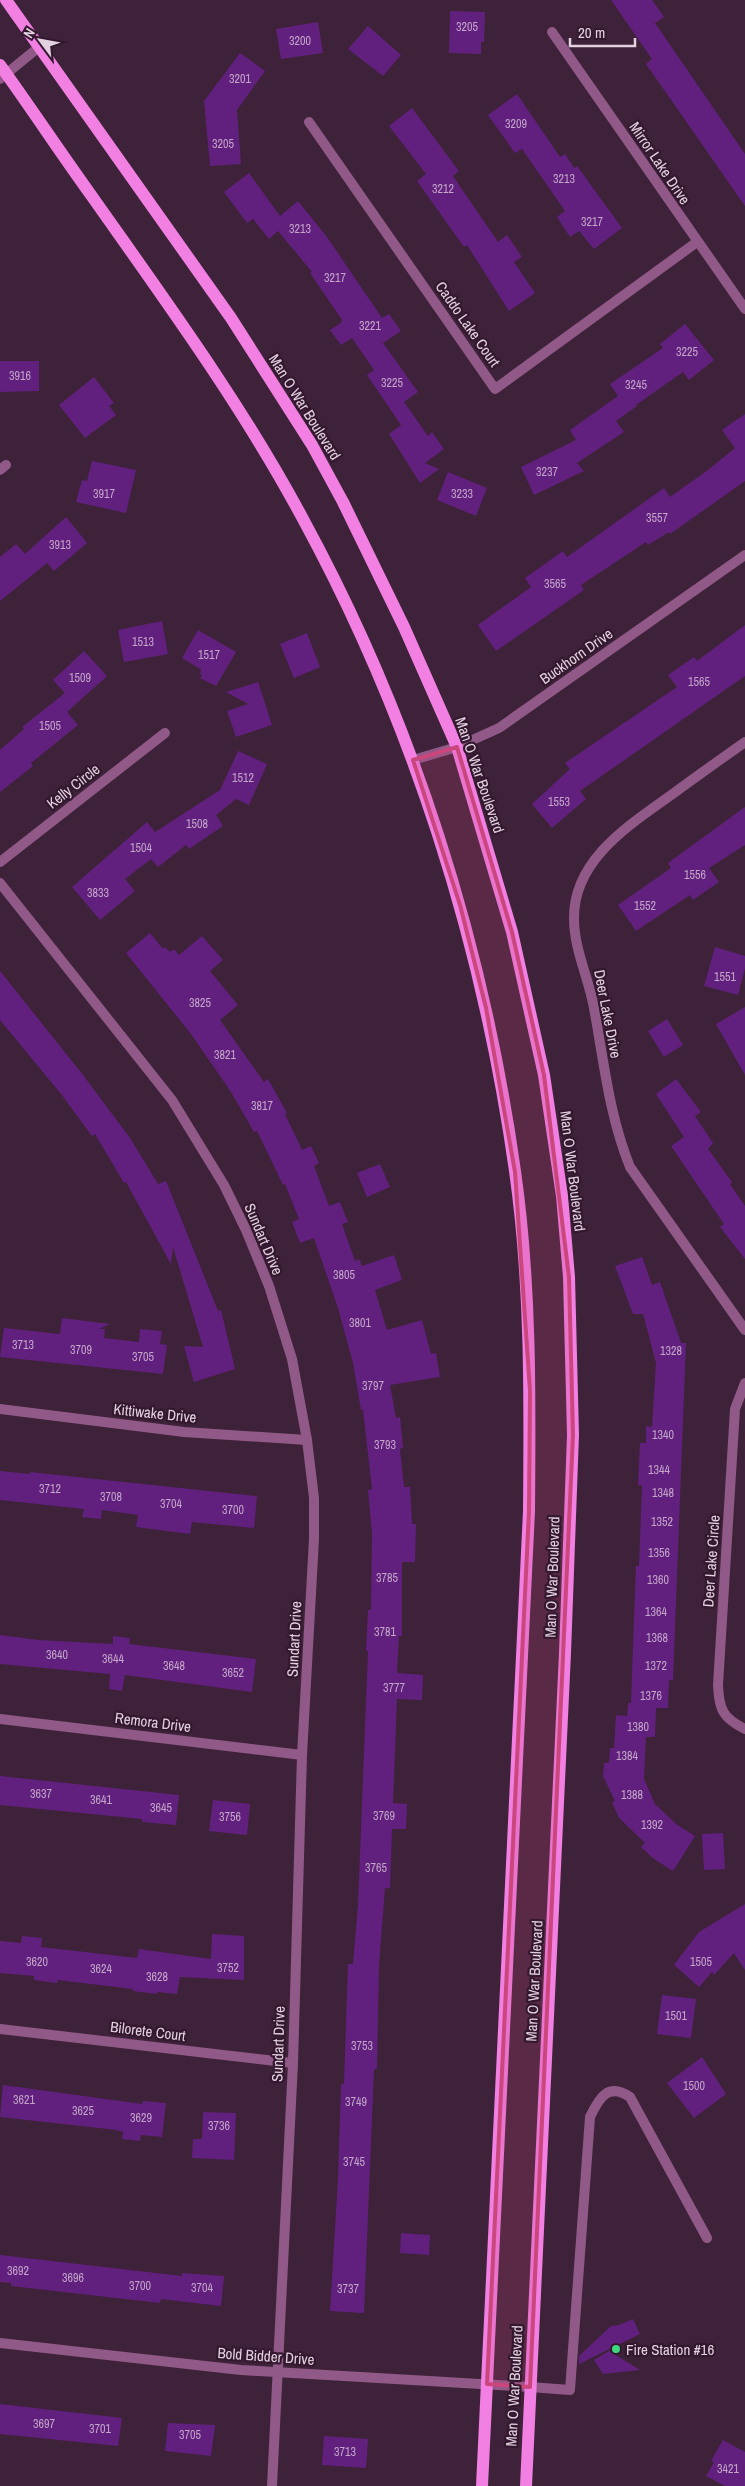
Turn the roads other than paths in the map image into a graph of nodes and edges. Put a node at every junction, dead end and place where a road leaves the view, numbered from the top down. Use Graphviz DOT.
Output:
graph roads {
  1 [pos="6,0"];
  2 [pos="552,32"];
  3 [pos="39,47"];
  4 [pos="2,73"];
  5 [pos="309,122"];
  6 [pos="697,242"];
  7 [pos="745,309"];
  8 [pos="745,556"];
  9 [pos="165,733"];
  10 [pos="745,742"];
  11 [pos="456,747"];
  12 [pos="413,760"];
  13 [pos="0,862"];
  14 [pos="0,883"];
  15 [pos="745,1330"];
  16 [pos="745,1383"];
  17 [pos="0,1409"];
  18 [pos="307,1440"];
  19 [pos="0,1720"];
  20 [pos="745,1729"];
  21 [pos="302,1755"];
  22 [pos="0,2029"];
  23 [pos="293,2063"];
  24 [pos="707,2238"];
  25 [pos="0,2343"];
  26 [pos="277,2373"];
  27 [pos="487,2384"];
  28 [pos="530,2387"];
  29 [pos="272,2486"];
  30 [pos="482,2486"];
  31 [pos="526,2486"];
  1 -- 3 [label="main road, Man O War Boulevard"];
  2 -- 6 [label="street, Mirror Lake Drive"];
  3 -- 4 [label="street"];
  3 -- 11 [label="main road, Man O War Boulevard"];
  4 -- 12 [label="main road, Man O War Boulevard"];
  5 -- 6 [label="street, Caddo Lake Court"];
  6 -- 7 [label="street, Mirror Lake Drive"];
  8 -- 11 [label="street, Buckhorn Drive"];
  9 -- 13 [label="street, Kelly Circle"];
  10 -- 15 [label="street, Deer Lake Drive"];
  11 -- 12 [label="street, Buckhorn Drive"];
  11 -- 28 [label="main road, Man O War Boulevard"];
  12 -- 27 [label="main road, Man O War Boulevard"];
  14 -- 18 [label="street, Sundart Drive"];
  16 -- 20 [label="street, Deer Lake Circle"];
  17 -- 18 [label="street, Kittiwake Drive"];
  18 -- 21 [label="street, Sundart Drive"];
  19 -- 21 [label="street, Remora Drive"];
  21 -- 23 [label="street, Sundart Drive"];
  22 -- 23 [label="street, Bilorete Court"];
  23 -- 26 [label="street, Sundart Drive"];
  24 -- 28 [label="street, Bold Bidder Drive"];
  25 -- 26 [label="street, Bold Bidder Drive"];
  26 -- 27 [label="street, Bold Bidder Drive"];
  26 -- 29 [label="street, Sundart Drive"];
  27 -- 28 [label="street, Bold Bidder Drive"];
  27 -- 30 [label="main road, Man O War Boulevard"];
  28 -- 31 [label="main road, Man O War Boulevard"];
}
